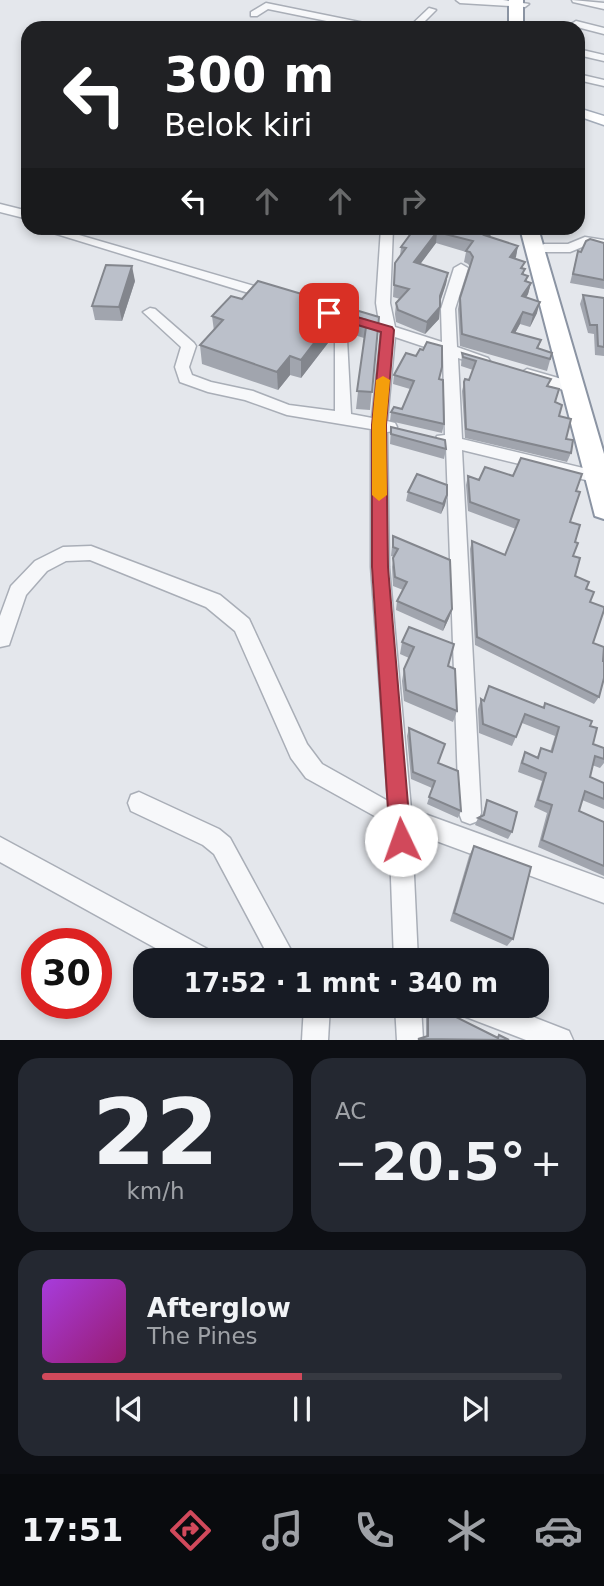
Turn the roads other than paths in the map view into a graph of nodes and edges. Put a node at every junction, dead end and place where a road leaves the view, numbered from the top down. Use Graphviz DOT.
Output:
graph roads {
  1 [pos="460,0"];
  2 [pos="576,0"];
  3 [pos="496,1"];
  4 [pos="520,2"];
  5 [pos="249,3"];
  6 [pos="265,6"];
  7 [pos="604,6"];
  8 [pos="432,10"];
  9 [pos="254,14"];
  10 [pos="339,21"];
  11 [pos="420,21"];
  12 [pos="517,21"];
  13 [pos="524,21"];
  14 [pos="585,27"];
  15 [pos="604,31"];
  16 [pos="585,54"];
  17 [pos="604,58"];
  18 [pos="585,79"];
  19 [pos="604,83"];
  20 [pos="585,114"];
  21 [pos="604,121"];
  22 [pos="0,208"];
  23 [pos="21,213"];
  24 [pos="67,235"];
  25 [pos="387,235"];
  26 [pos="531,235"];
  27 [pos="549,243"];
  28 [pos="604,244"];
  29 [pos="461,268"];
  30 [pos="286,300"];
  31 [pos="150,312"];
  32 [pos="378,327"];
  33 [pos="342,342"];
  34 [pos="451,352"];
  35 [pos="495,365"];
  36 [pos="517,371"];
  37 [pos="579,393"];
  38 [pos="344,418"];
  39 [pos="374,424"];
  40 [pos="404,431"];
  41 [pos="429,437"];
  42 [pos="454,443"];
  43 [pos="601,467"];
  44 [pos="604,509"];
  45 [pos="2,639"];
  46 [pos="139,803"];
  47 [pos="470,813"];
  48 [pos="393,814"];
  49 [pos="0,849"];
  50 [pos="604,891"];
  51 [pos="180,948"];
  52 [pos="278,948"];
  53 [pos="405,948"];
  54 [pos="317,1018"];
  55 [pos="409,1018"];
  56 [pos="502,1018"];
  57 [pos="316,1040"];
  58 [pos="410,1040"];
  59 [pos="560,1040"];
  1 -- 3 [label="street"];
  2 -- 7 [label="street"];
  3 -- 4 [label="street"];
  4 -- 12 [label="highway"];
  4 -- 13 [label="highway"];
  5 -- 6 [label="street"];
  6 -- 9 [label="street"];
  6 -- 10 [label="street"];
  8 -- 11 [label="street"];
  14 -- 15 [label="street"];
  16 -- 17 [label="street"];
  18 -- 19 [label="street"];
  20 -- 21 [label="main road"];
  22 -- 23 [label="street"];
  24 -- 30 [label="street"];
  25 -- 32 [label="street"];
  26 -- 37 [label="highway"];
  27 -- 28 [label="street"];
  27 -- 37 [label="highway"];
  29 -- 34 [label="street"];
  31 -- 38 [label="street"];
  32 -- 34 [label="street"];
  32 -- 39 [label="street"];
  33 -- 38 [label="street"];
  34 -- 35 [label="street"];
  34 -- 42 [label="street"];
  36 -- 37 [label="street"];
  37 -- 43 [label="highway"];
  38 -- 39 [label="street"];
  39 -- 40 [label="street"];
  39 -- 48 [label="street"];
  41 -- 42 [label="street"];
  42 -- 43 [label="street"];
  42 -- 47 [label="street"];
  43 -- 44 [label="highway"];
  45 -- 48 [label="street"];
  46 -- 52 [label="street"];
  48 -- 50 [label="street"];
  48 -- 53 [label="street"];
  49 -- 51 [label="street"];
  54 -- 57 [label="street"];
  55 -- 58 [label="street"];
  56 -- 59 [label="street"];
}
